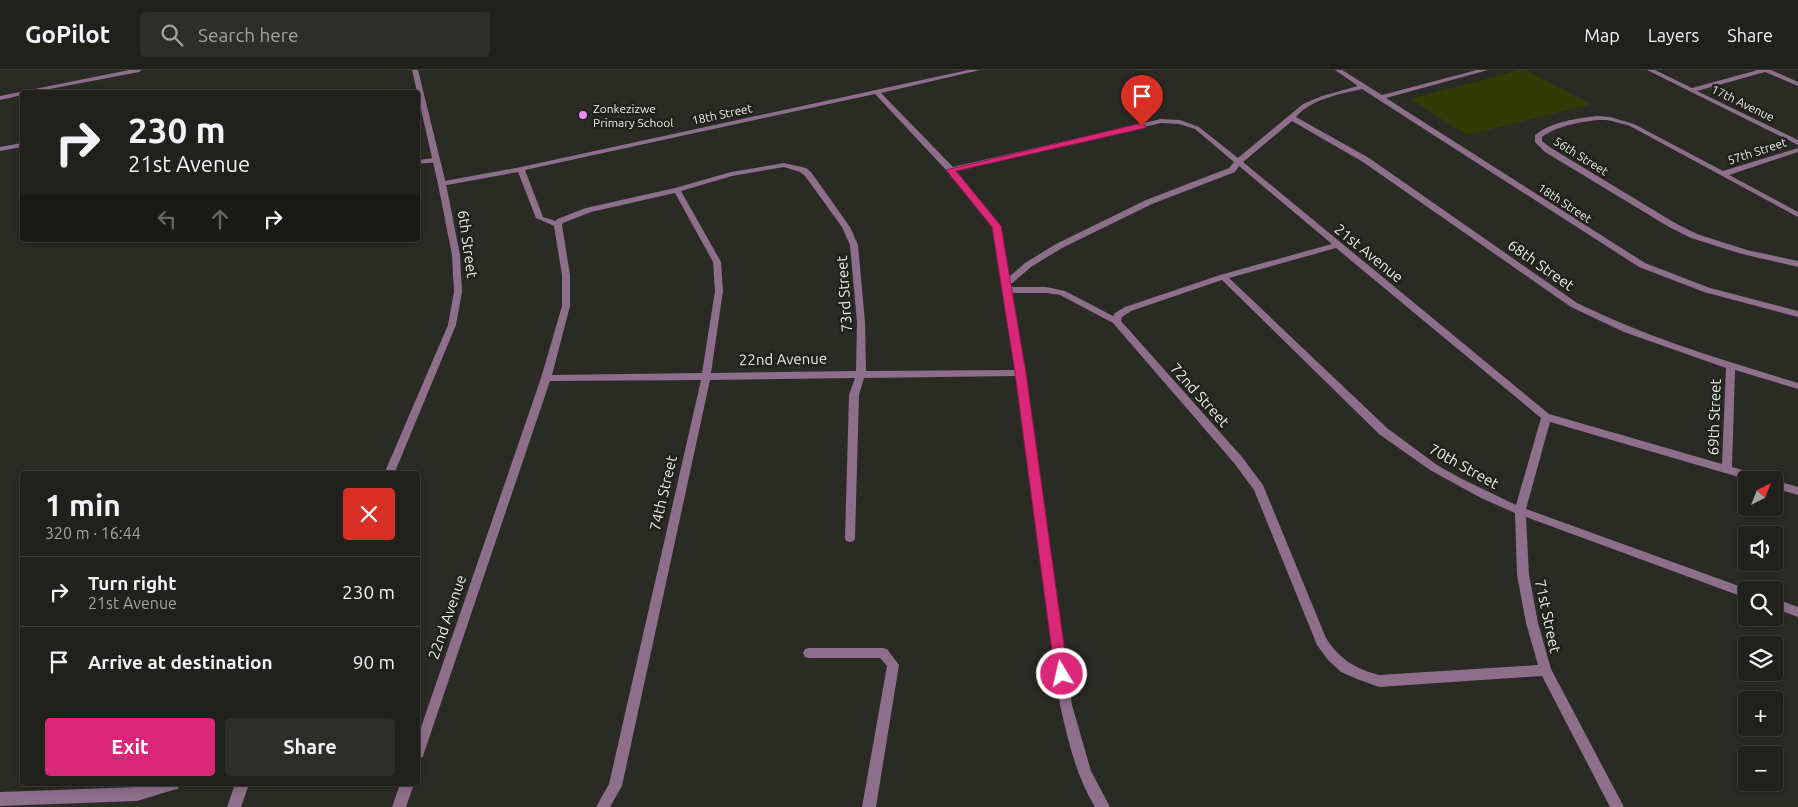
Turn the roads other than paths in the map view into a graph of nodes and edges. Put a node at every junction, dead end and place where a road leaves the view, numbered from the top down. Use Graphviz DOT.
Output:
graph roads {
  1 [pos="139,70"];
  2 [pos="415,70"];
  3 [pos="977,70"];
  4 [pos="1338,70"];
  5 [pos="1485,70"];
  6 [pos="1650,70"];
  7 [pos="1765,70"];
  8 [pos="1798,84"];
  9 [pos="1364,86"];
  10 [pos="39,90"];
  11 [pos="419,90"];
  12 [pos="1692,90"];
  13 [pos="420,92"];
  14 [pos="877,92"];
  15 [pos="20,94"];
  16 [pos="1382,97"];
  17 [pos="0,98"];
  18 [pos="1292,118"];
  19 [pos="1798,143"];
  20 [pos="20,145"];
  21 [pos="0,149"];
  22 [pos="1798,150"];
  23 [pos="435,160"];
  24 [pos="420,162"];
  25 [pos="1238,162"];
  26 [pos="521,169"];
  27 [pos="951,170"];
  28 [pos="1723,174"];
  29 [pos="442,184"];
  30 [pos="677,190"];
  31 [pos="1798,215"];
  32 [pos="558,226"];
  33 [pos="1336,245"];
  34 [pos="1798,264"];
  35 [pos="1223,277"];
  36 [pos="1007,287"];
  37 [pos="1798,314"];
  38 [pos="1116,321"];
  39 [pos="1731,365"];
  40 [pos="861,373"];
  41 [pos="1020,373"];
  42 [pos="706,377"];
  43 [pos="546,378"];
  44 [pos="1798,386"];
  45 [pos="1546,417"];
  46 [pos="1727,469"];
  47 [pos="390,471"];
  48 [pos="1738,472"];
  49 [pos="1783,487"];
  50 [pos="1798,491"];
  51 [pos="1520,512"];
  52 [pos="850,538"];
  53 [pos="1738,590"];
  54 [pos="1783,606"];
  55 [pos="1798,612"];
  56 [pos="810,654"];
  57 [pos="1545,670"];
  58 [pos="420,746"];
  59 [pos="166,786"];
  60 [pos="241,786"];
  61 [pos="406,786"];
  62 [pos="0,800"];
  63 [pos="234,807"];
  64 [pos="399,807"];
  65 [pos="603,807"];
  66 [pos="869,807"];
  67 [pos="1103,807"];
  68 [pos="1617,807"];
  1 -- 10 [label="street"];
  2 -- 11 [label="street, 6th Street"];
  3 -- 14 [label="street, 18th Street"];
  4 -- 9 [label="street, 18th Street"];
  5 -- 16 [label="street"];
  6 -- 12 [label="street, 17th Avenue"];
  7 -- 8 [label="street"];
  7 -- 12 [label="street"];
  9 -- 16 [label="street, 18th Street"];
  9 -- 18 [label="street"];
  12 -- 19 [label="street, 17th Avenue"];
  13 -- 23 [label="street, 6th Street"];
  14 -- 26 [label="street, 18th Street"];
  14 -- 27 [label="street"];
  15 -- 17 [label="street"];
  16 -- 37 [label="street, 18th Street"];
  18 -- 25 [label="street"];
  18 -- 39 [label="street, 68th Street"];
  20 -- 21 [label="street"];
  22 -- 28 [label="street, 57th Street"];
  23 -- 24 [label="street"];
  23 -- 29 [label="street, 6th Street"];
  25 -- 27 [label="street, 21st Avenue"];
  25 -- 33 [label="street, 21st Avenue"];
  25 -- 36 [label="street"];
  26 -- 29 [label="street, 18th Street"];
  26 -- 32 [label="street"];
  27 -- 36 [label="street"];
  28 -- 31 [label="street, 56th Street"];
  28 -- 34 [label="street, 56th Street"];
  29 -- 47 [label="street, 6th Street"];
  30 -- 32 [label="street, 73rd Street"];
  30 -- 40 [label="street, 73rd Street"];
  30 -- 42 [label="street, 74th Street"];
  32 -- 43 [label="street, 22nd Avenue"];
  33 -- 35 [label="street"];
  33 -- 45 [label="street, 21st Avenue"];
  35 -- 38 [label="street"];
  35 -- 51 [label="street, 70th Street"];
  36 -- 38 [label="street"];
  36 -- 41 [label="street"];
  38 -- 57 [label="street, 72nd Street"];
  39 -- 44 [label="street, 68th Street"];
  39 -- 46 [label="street, 69th Street"];
  40 -- 41 [label="street, 22nd Avenue"];
  40 -- 42 [label="street, 22nd Avenue"];
  40 -- 52 [label="street, 73rd Street"];
  41 -- 67 [label="street"];
  42 -- 43 [label="street, 22nd Avenue"];
  42 -- 65 [label="street, 74th Street"];
  43 -- 58 [label="street, 22nd Avenue"];
  45 -- 46 [label="street, 21st Avenue"];
  45 -- 51 [label="street, 71st Street"];
  46 -- 48 [label="street, 21st Avenue"];
  49 -- 50 [label="street"];
  51 -- 53 [label="street, 70th Street"];
  51 -- 57 [label="street, 71st Street"];
  54 -- 55 [label="street"];
  56 -- 66 [label="street"];
  57 -- 68 [label="street, 71st Street"];
  59 -- 62 [label="street"];
  60 -- 63 [label="street"];
  61 -- 64 [label="street"];
}
